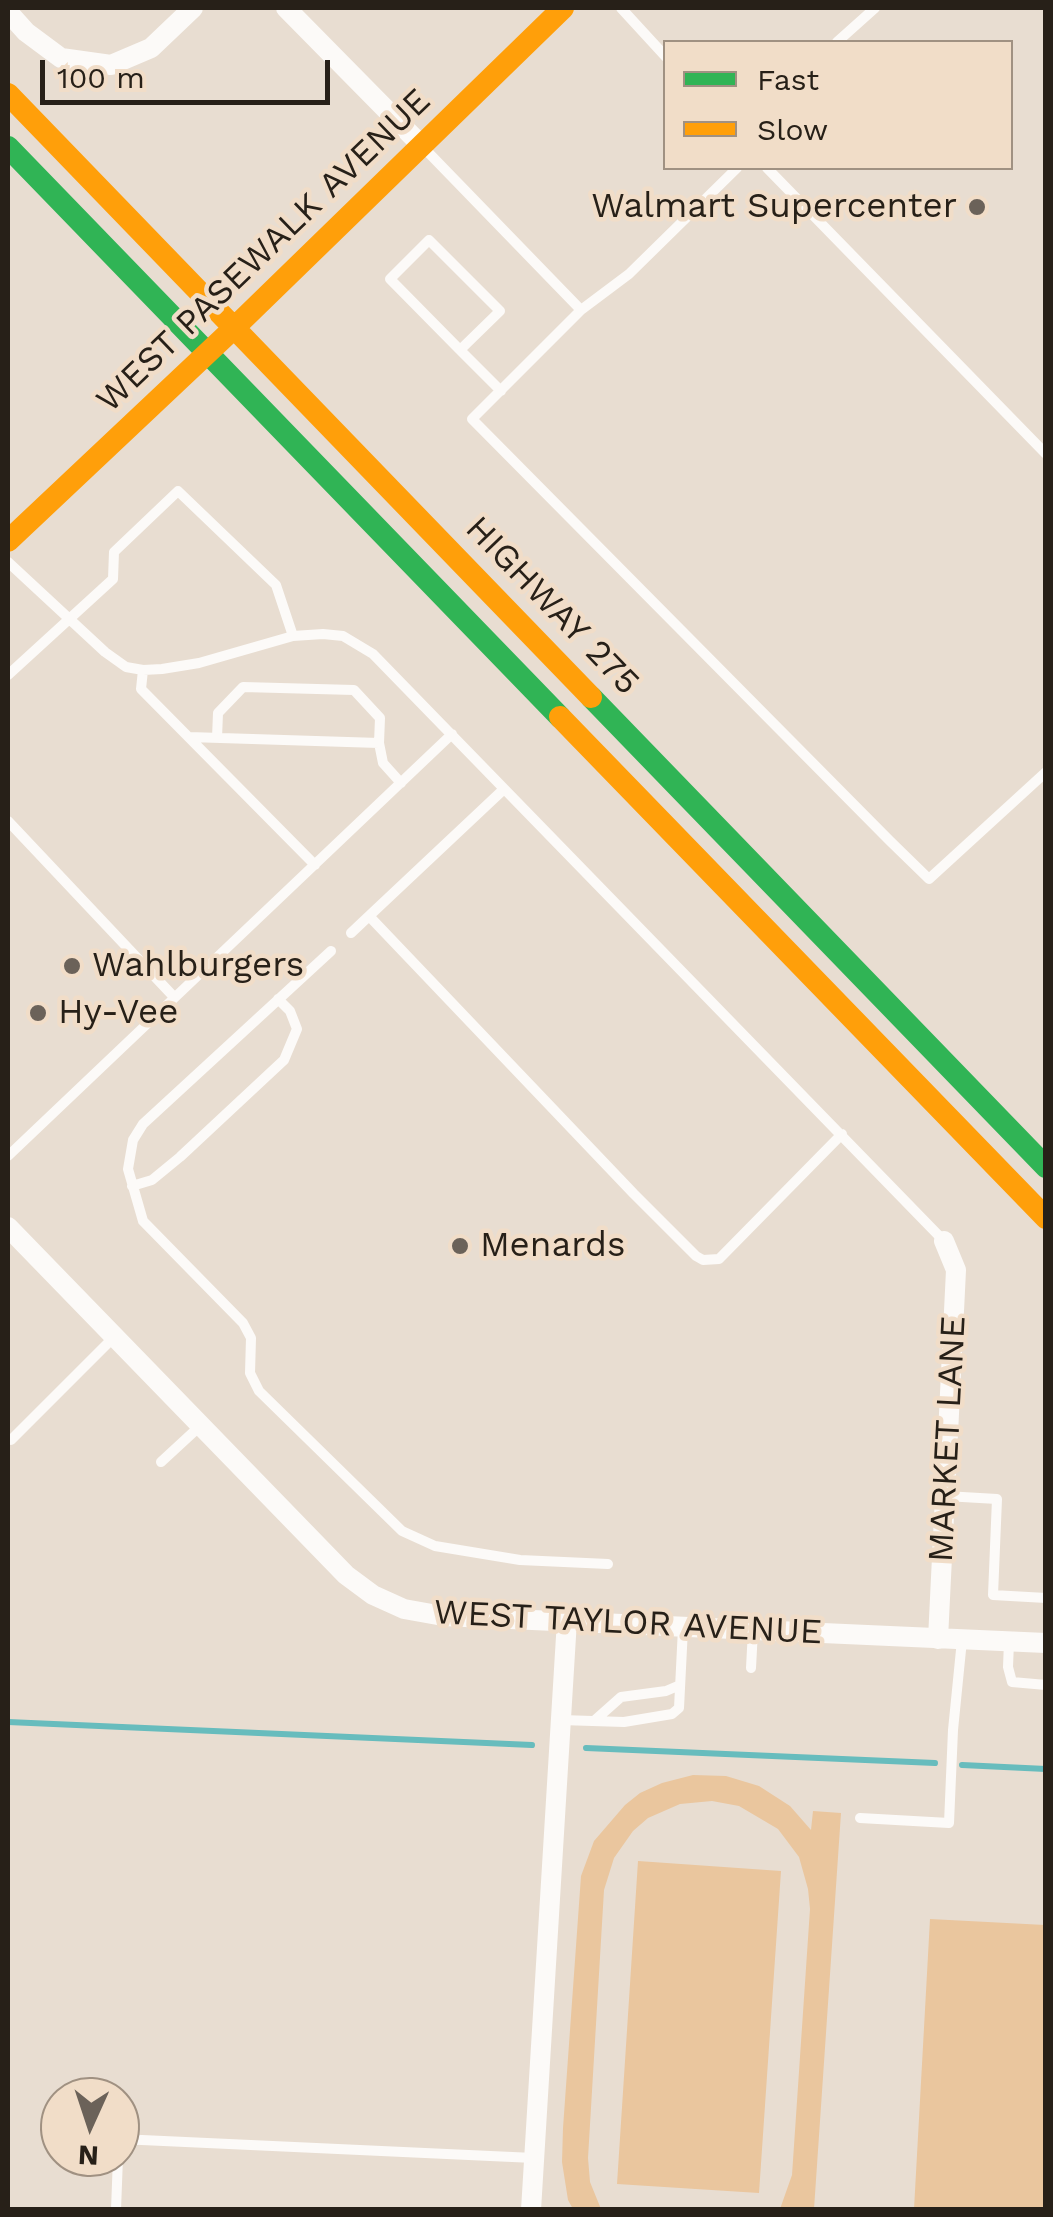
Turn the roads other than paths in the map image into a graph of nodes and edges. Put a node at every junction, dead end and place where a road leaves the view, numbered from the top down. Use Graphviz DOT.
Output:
graph roads {
  1 [pos="193,8"];
  2 [pos="286,8"];
  3 [pos="564,8"];
  4 [pos="621,8"];
  5 [pos="874,8"];
  6 [pos="8,12"];
  7 [pos="838,40"];
  8 [pos="663,53"];
  9 [pos="8,94"];
  10 [pos="8,147"];
  11 [pos="423,147"];
  12 [pos="735,170"];
  13 [pos="770,170"];
  14 [pos="581,310"];
  15 [pos="234,328"];
  16 [pos="460,350"];
  17 [pos="207,354"];
  18 [pos="501,391"];
  19 [pos="1046,454"];
  20 [pos="8,540"];
  21 [pos="8,562"];
  22 [pos="68,618"];
  23 [pos="294,636"];
  24 [pos="143,670"];
  25 [pos="8,675"];
  26 [pos="452,734"];
  27 [pos="188,737"];
  28 [pos="217,738"];
  29 [pos="380,743"];
  30 [pos="1046,772"];
  31 [pos="401,783"];
  32 [pos="504,789"];
  33 [pos="8,821"];
  34 [pos="315,864"];
  35 [pos="370,916"];
  36 [pos="351,933"];
  37 [pos="331,951"];
  38 [pos="174,997"];
  39 [pos="278,999"];
  40 [pos="842,1134"];
  41 [pos="8,1156"];
  42 [pos="1046,1167"];
  43 [pos="132,1186"];
  44 [pos="1046,1218"];
  45 [pos="8,1227"];
  46 [pos="944,1242"];
  47 [pos="113,1338"];
  48 [pos="200,1426"];
  49 [pos="10,1440"];
  50 [pos="160,1462"];
  51 [pos="945,1496"];
  52 [pos="608,1564"];
  53 [pos="1046,1598"];
  54 [pos="567,1620"];
  55 [pos="683,1626"];
  56 [pos="753,1630"];
  57 [pos="938,1639"];
  58 [pos="962,1640"];
  59 [pos="1009,1642"];
  60 [pos="1046,1643"];
  61 [pos="751,1668"];
  62 [pos="680,1685"];
  63 [pos="1046,1686"];
  64 [pos="561,1720"];
  65 [pos="594,1721"];
  66 [pos="860,1818"];
  67 [pos="140,2140"];
  68 [pos="534,2158"];
  69 [pos="117,2177"];
  70 [pos="116,2210"];
  71 [pos="532,2210"];
  1 -- 6 [label="street"];
  2 -- 11 [label="street"];
  3 -- 11 [label="main road, WEST PASEWALK AVENUE"];
  4 -- 8 [label="lane"];
  5 -- 7 [label="lane"];
  9 -- 15 [label="main road, HIGHWAY 275"];
  10 -- 17 [label="main road, HIGHWAY 275"];
  11 -- 14 [label="lane"];
  11 -- 15 [label="main road, WEST PASEWALK AVENUE"];
  12 -- 14 [label="lane"];
  13 -- 19 [label="lane"];
  14 -- 18 [label="lane"];
  15 -- 17 [label="main road, WEST PASEWALK AVENUE"];
  15 -- 42 [label="main road, HIGHWAY 275"];
  16 -- 16 [label="lane"];
  16 -- 18 [label="lane"];
  17 -- 20 [label="main road, WEST PASEWALK AVENUE"];
  17 -- 44 [label="main road, HIGHWAY 275"];
  18 -- 30 [label="lane"];
  21 -- 22 [label="lane"];
  22 -- 23 [label="lane"];
  22 -- 24 [label="lane"];
  22 -- 25 [label="lane"];
  23 -- 24 [label="lane"];
  23 -- 26 [label="lane"];
  24 -- 27 [label="lane"];
  26 -- 31 [label="lane"];
  26 -- 32 [label="lane"];
  27 -- 28 [label="lane"];
  27 -- 34 [label="lane"];
  28 -- 29 [label="lane"];
  28 -- 29 [label="lane"];
  29 -- 31 [label="lane"];
  31 -- 34 [label="lane"];
  32 -- 35 [label="lane"];
  32 -- 40 [label="lane"];
  33 -- 38 [label="lane"];
  34 -- 38 [label="lane"];
  35 -- 36 [label="lane"];
  35 -- 40 [label="lane"];
  37 -- 39 [label="lane"];
  38 -- 41 [label="lane"];
  39 -- 43 [label="lane"];
  39 -- 43 [label="lane"];
  40 -- 46 [label="lane"];
  43 -- 52 [label="lane"];
  45 -- 47 [label="street, WEST TAYLOR AVENUE"];
  46 -- 51 [label="street, MARKET LANE"];
  47 -- 48 [label="street, WEST TAYLOR AVENUE"];
  47 -- 49 [label="lane"];
  48 -- 50 [label="lane"];
  48 -- 54 [label="street, WEST TAYLOR AVENUE"];
  51 -- 53 [label="lane"];
  51 -- 57 [label="street, MARKET LANE"];
  54 -- 55 [label="street, WEST TAYLOR AVENUE"];
  54 -- 64 [label="street"];
  55 -- 56 [label="street, WEST TAYLOR AVENUE"];
  55 -- 62 [label="lane"];
  56 -- 57 [label="street, WEST TAYLOR AVENUE"];
  56 -- 61 [label="lane"];
  57 -- 58 [label="street, WEST TAYLOR AVENUE"];
  58 -- 59 [label="street, WEST TAYLOR AVENUE"];
  58 -- 66 [label="lane"];
  59 -- 60 [label="street, WEST TAYLOR AVENUE"];
  59 -- 63 [label="lane"];
  62 -- 65 [label="lane"];
  62 -- 65 [label="lane"];
  64 -- 65 [label="lane"];
  64 -- 68 [label="street"];
  67 -- 68 [label="lane"];
  68 -- 71 [label="street"];
  69 -- 70 [label="lane"];
}
